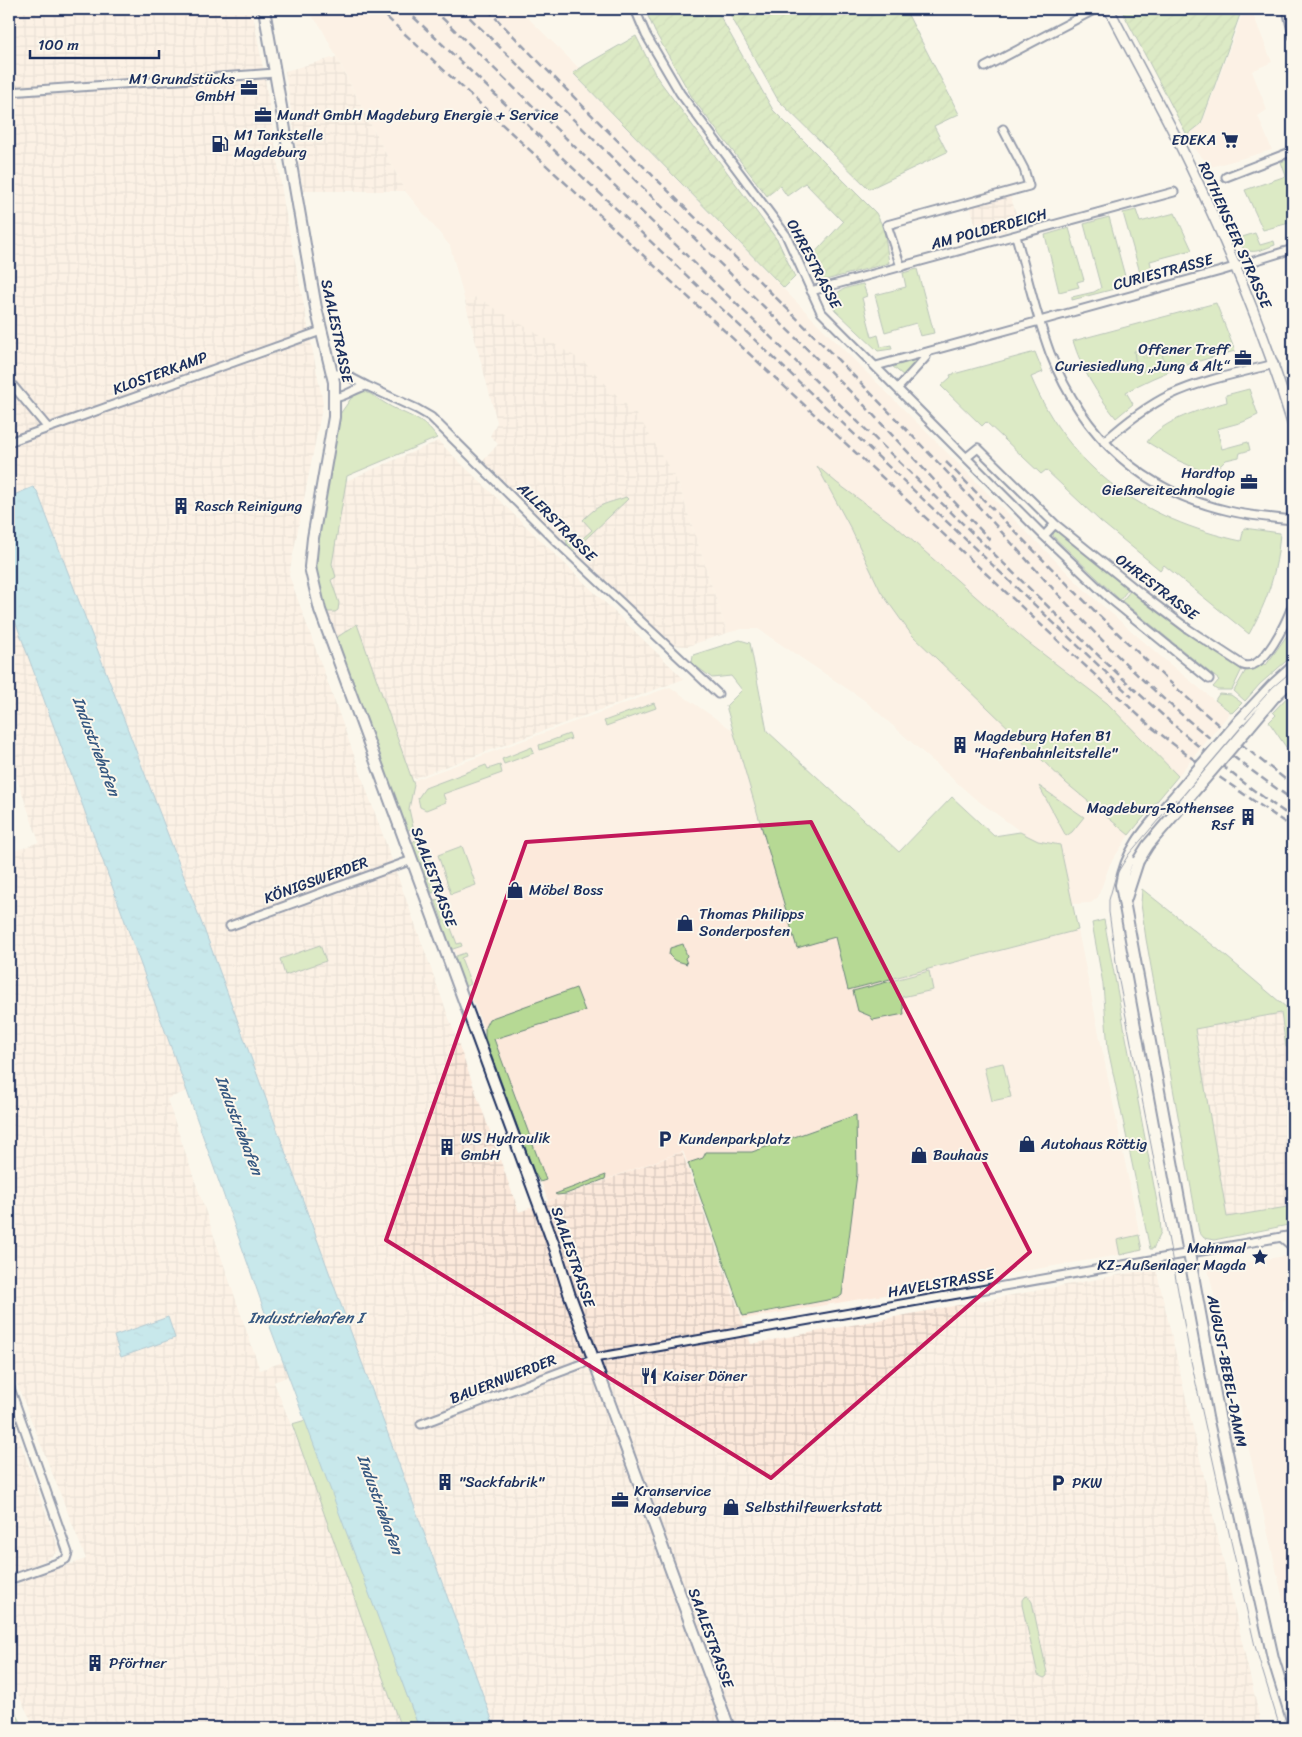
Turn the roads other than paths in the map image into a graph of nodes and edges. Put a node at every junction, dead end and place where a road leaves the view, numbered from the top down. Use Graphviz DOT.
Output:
graph roads {
  1 [pos="264,9"];
  2 [pos="635,9"];
  3 [pos="1096,9"];
  4 [pos="1109,9"];
  5 [pos="1287,9"];
  6 [pos="1293,36"];
  7 [pos="985,67"];
  8 [pos="275,73"];
  9 [pos="9,92"];
  10 [pos="1003,128"];
  11 [pos="1293,151"];
  12 [pos="1226,177"];
  13 [pos="1174,192"];
  14 [pos="1016,236"];
  15 [pos="1293,249"];
  16 [pos="1236,266"];
  17 [pos="901,267"];
  18 [pos="811,291"];
  19 [pos="1040,321"];
  20 [pos="320,331"];
  21 [pos="927,352"];
  22 [pos="1274,364"];
  23 [pos="876,366"];
  24 [pos="333,375"];
  25 [pos="9,381"];
  26 [pos="366,386"];
  27 [pos="898,388"];
  28 [pos="334,398"];
  29 [pos="1293,426"];
  30 [pos="48,428"];
  31 [pos="9,442"];
  32 [pos="1104,442"];
  33 [pos="966,457"];
  34 [pos="1293,520"];
  35 [pos="1055,524"];
  36 [pos="1044,536"];
  37 [pos="1293,604"];
  38 [pos="1293,667"];
  39 [pos="1293,679"];
  40 [pos="1209,680"];
  41 [pos="718,694"];
  42 [pos="1244,724"];
  43 [pos="412,860"];
  44 [pos="230,926"];
  45 [pos="1293,1235"];
  46 [pos="1281,1237"];
  47 [pos="1293,1247"];
  48 [pos="1189,1252"];
  49 [pos="594,1359"];
  50 [pos="9,1385"];
  51 [pos="421,1424"];
  52 [pos="9,1580"];
  53 [pos="1293,1723"];
  54 [pos="729,1728"];
  1 -- 8 [label="main road, SAALESTRASSE"];
  2 -- 18 [label="street, OHRESTRASSE"];
  3 -- 7 [label="street"];
  4 -- 16 [label="street, ROTHENSEER STRASSE"];
  5 -- 6 [label="street"];
  8 -- 9 [label="street"];
  8 -- 20 [label="main road, SAALESTRASSE"];
  10 -- 17 [label="street"];
  11 -- 12 [label="street"];
  13 -- 14 [label="street, AM POLDERDEICH"];
  14 -- 17 [label="street, AM POLDERDEICH"];
  14 -- 19 [label="street"];
  15 -- 16 [label="street, CURIESTRASSE"];
  16 -- 19 [label="street, CURIESTRASSE"];
  16 -- 22 [label="street, ROTHENSEER STRASSE"];
  17 -- 18 [label="street, AM POLDERDEICH"];
  18 -- 23 [label="street, OHRESTRASSE"];
  19 -- 21 [label="street, CURIESTRASSE"];
  19 -- 32 [label="street"];
  20 -- 24 [label="main road, SAALESTRASSE"];
  20 -- 30 [label="street, KLOSTERKAMP"];
  21 -- 23 [label="street, CURIESTRASSE"];
  21 -- 27 [label="street"];
  22 -- 29 [label="street, ROTHENSEER STRASSE"];
  22 -- 32 [label="street"];
  23 -- 27 [label="street, OHRESTRASSE"];
  24 -- 26 [label="street, ALLERSTRASSE"];
  24 -- 28 [label="main road, SAALESTRASSE"];
  25 -- 30 [label="street"];
  26 -- 28 [label="street"];
  26 -- 41 [label="street, ALLERSTRASSE"];
  27 -- 33 [label="street, OHRESTRASSE"];
  28 -- 43 [label="main road, SAALESTRASSE"];
  30 -- 31 [label="street, KLOSTERKAMP"];
  32 -- 34 [label="street"];
  33 -- 35 [label="street, OHRESTRASSE"];
  33 -- 36 [label="street, OHRESTRASSE"];
  35 -- 36 [label="street"];
  35 -- 37 [label="street, OHRESTRASSE"];
  36 -- 40 [label="street, OHRESTRASSE"];
  38 -- 42 [label="main road"];
  39 -- 42 [label="main road"];
  42 -- 48 [label="main road, AUGUST-BEBEL-DAMM, bridge"];
  43 -- 44 [label="street, KÖNIGSWERDER"];
  43 -- 49 [label="main road, SAALESTRASSE"];
  45 -- 46 [label="street, HAVELSTRASSE"];
  46 -- 47 [label="street"];
  46 -- 48 [label="street, HAVELSTRASSE"];
  48 -- 49 [label="street, HAVELSTRASSE"];
  48 -- 53 [label="main road, AUGUST-BEBEL-DAMM"];
  49 -- 51 [label="street, BAUERNWERDER"];
  49 -- 54 [label="main road, SAALESTRASSE"];
  50 -- 52 [label="street"];
}
